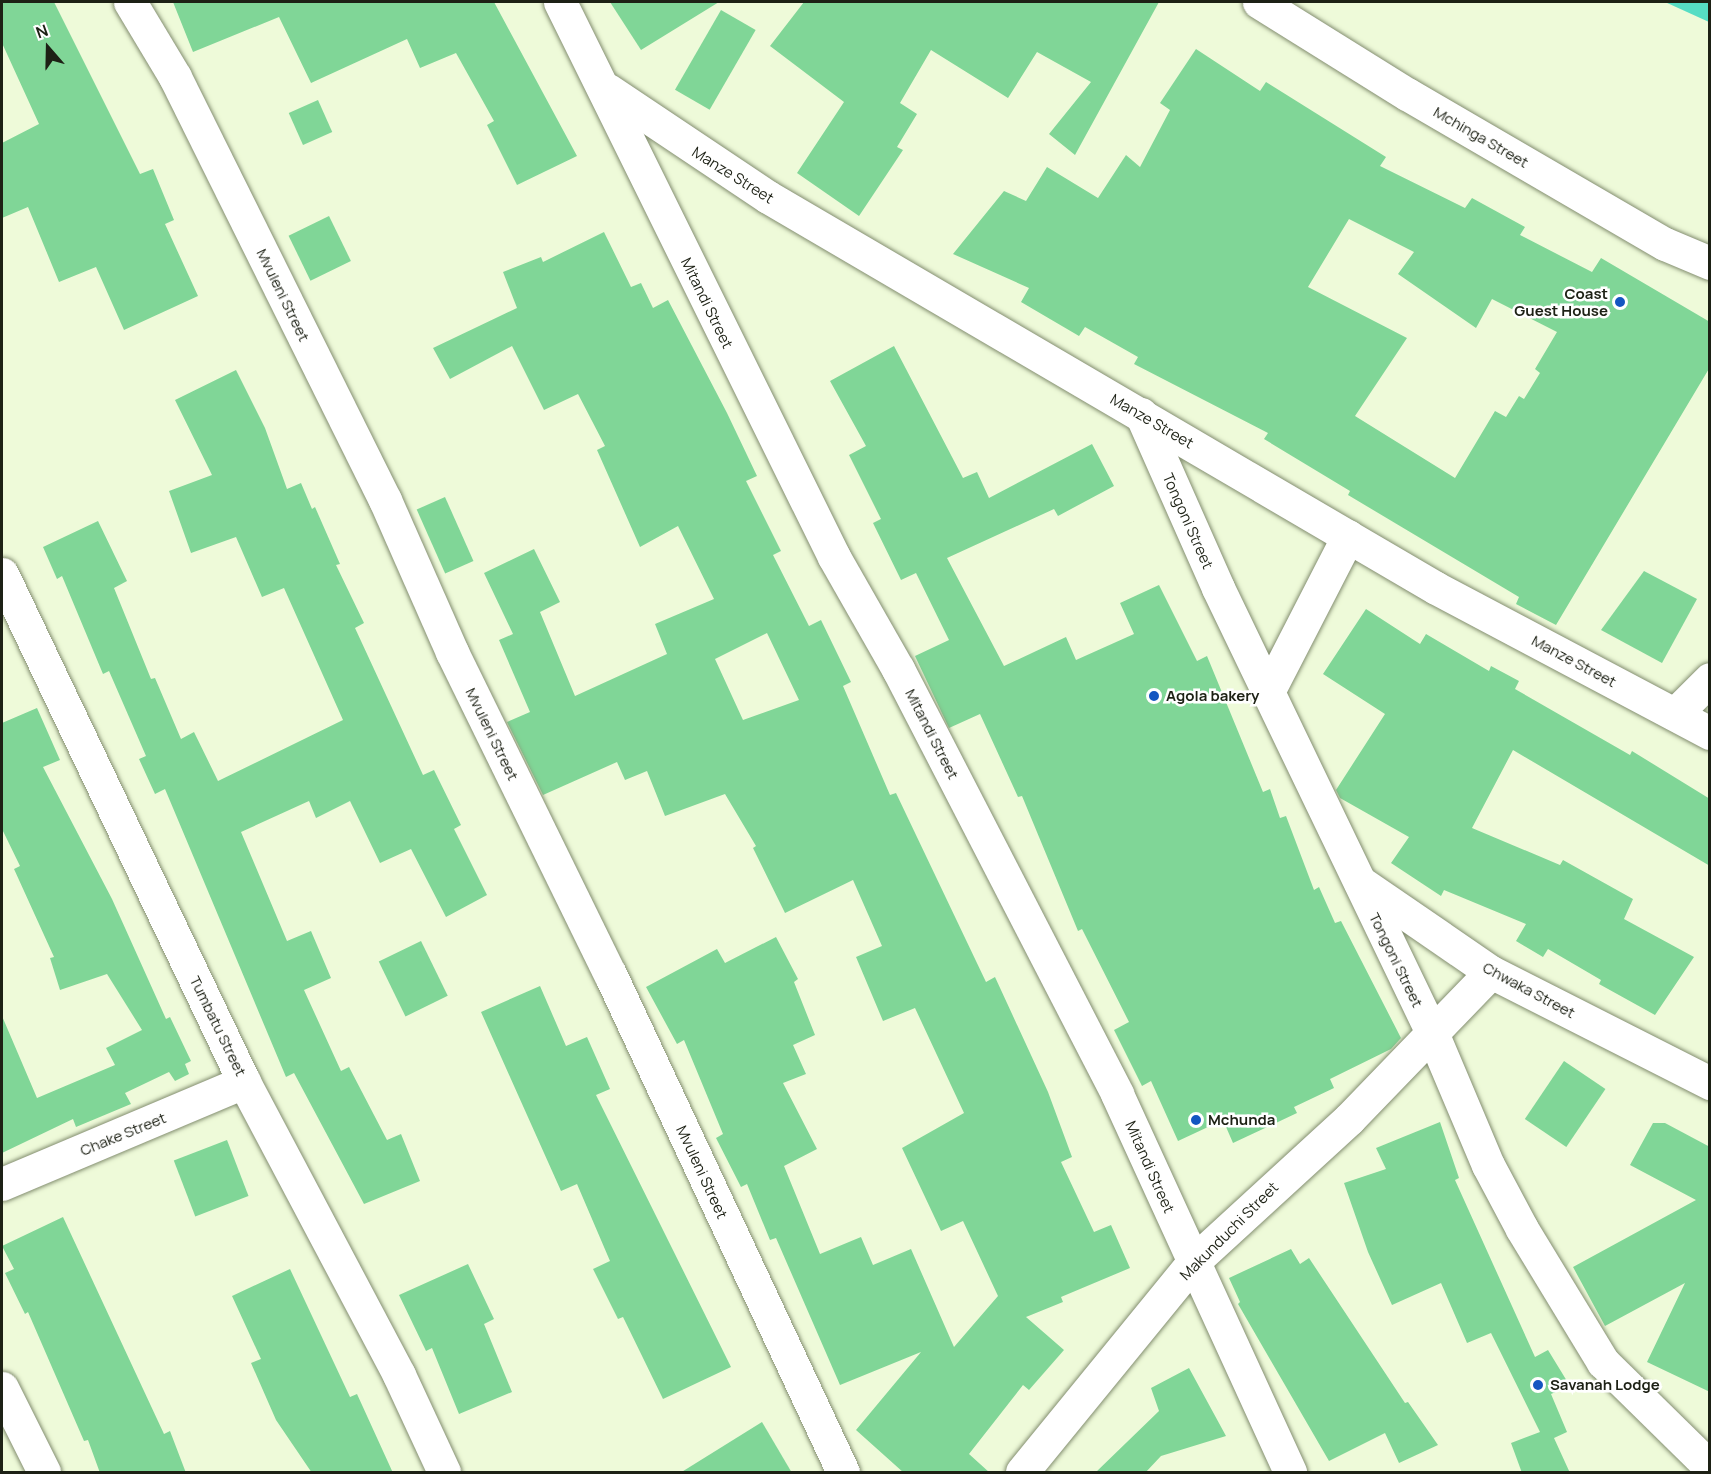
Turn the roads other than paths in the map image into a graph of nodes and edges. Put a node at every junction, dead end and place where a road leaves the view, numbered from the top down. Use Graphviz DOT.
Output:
graph roads {
  1 [pos="130,2"];
  2 [pos="560,2"];
  3 [pos="1259,2"];
  4 [pos="606,89"];
  5 [pos="1710,262"];
  6 [pos="1141,414"];
  7 [pos="1348,536"];
  8 [pos="2,574"];
  9 [pos="1710,679"];
  10 [pos="1269,690"];
  11 [pos="1675,714"];
  12 [pos="1710,733"];
  13 [pos="1358,881"];
  14 [pos="1491,972"];
  15 [pos="1433,1035"];
  16 [pos="244,1082"];
  17 [pos="1710,1083"];
  18 [pos="2,1184"];
  19 [pos="1193,1262"];
  20 [pos="2,1388"];
  21 [pos="1710,1467"];
  22 [pos="44,1473"];
  23 [pos="444,1473"];
  24 [pos="843,1473"];
  25 [pos="1022,1473"];
  26 [pos="1290,1473"];
  1 -- 24 [label="street, Mvuleni Street"];
  2 -- 4 [label="street, Mitandi Street"];
  3 -- 5 [label="street, Mchinga Street"];
  4 -- 6 [label="street, Manze Street"];
  4 -- 19 [label="street, Mitandi Street"];
  6 -- 7 [label="street, Manze Street"];
  6 -- 10 [label="street, Tongoni Street"];
  7 -- 10 [label="street"];
  7 -- 11 [label="street, Manze Street"];
  8 -- 16 [label="street, Tumbatu Street"];
  9 -- 11 [label="street"];
  10 -- 13 [label="street, Tongoni Street"];
  11 -- 12 [label="street, Manze Street"];
  13 -- 14 [label="street, Chwaka Street"];
  13 -- 15 [label="street, Tongoni Street"];
  14 -- 15 [label="street, Makunduchi Street"];
  14 -- 17 [label="street, Chwaka Street"];
  15 -- 19 [label="street, Makunduchi Street"];
  15 -- 21 [label="street, Tongoni Street"];
  16 -- 18 [label="street, Chake Street"];
  16 -- 23 [label="street, Tumbatu Street"];
  19 -- 25 [label="street, Makunduchi Street"];
  19 -- 26 [label="street, Mitandi Street"];
  20 -- 22 [label="street"];
}
